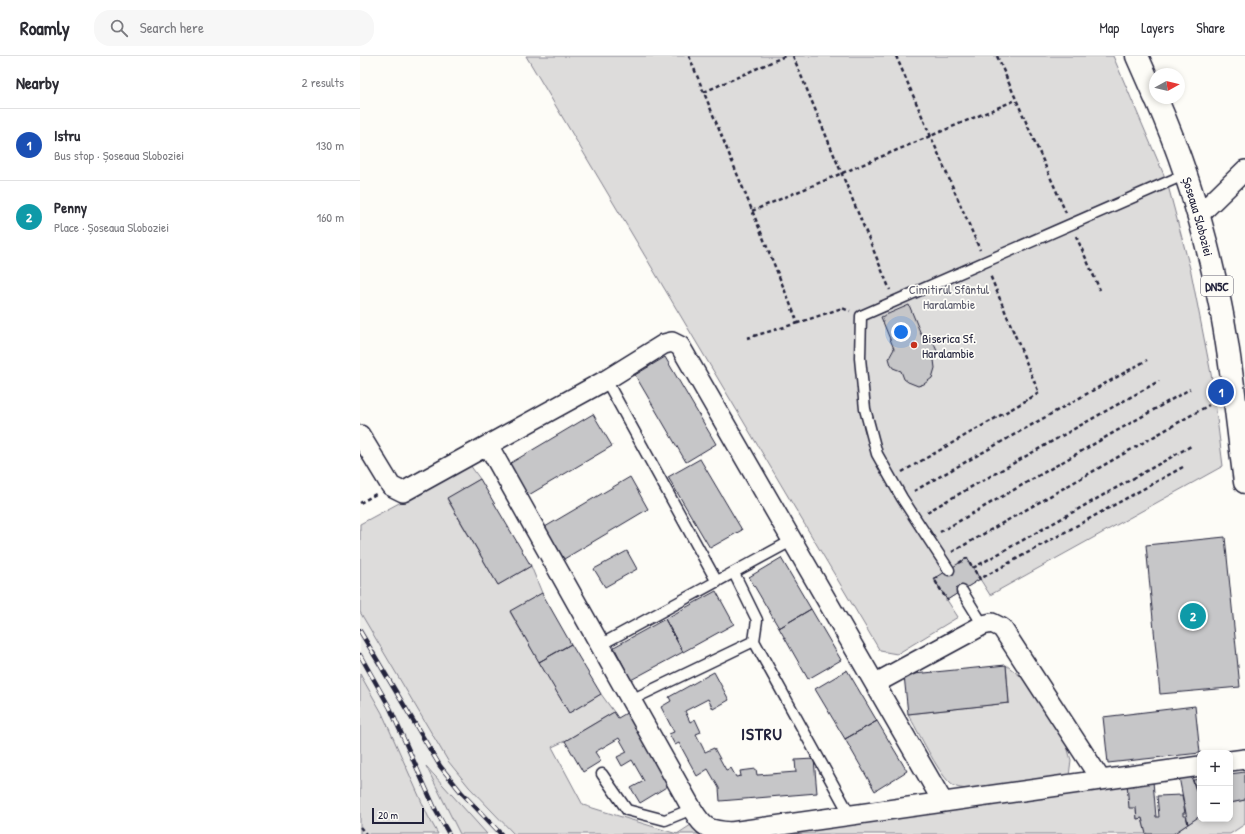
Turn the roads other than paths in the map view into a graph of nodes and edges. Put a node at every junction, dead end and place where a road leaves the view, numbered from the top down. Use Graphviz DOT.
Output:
graph roads {
  1 [pos="1137,56"];
  2 [pos="1149,83"];
  3 [pos="1158,104"];
  4 [pos="1245,170"];
  5 [pos="1186,174"];
  6 [pos="1199,215"];
  7 [pos="606,380"];
  8 [pos="1242,434"];
  9 [pos="360,435"];
  10 [pos="488,445"];
  11 [pos="1245,482"];
  12 [pos="793,540"];
  13 [pos="949,570"];
  14 [pos="734,573"];
  15 [pos="717,582"];
  16 [pos="962,591"];
  17 [pos="983,625"];
  18 [pos="754,641"];
  19 [pos="600,645"];
  20 [pos="876,682"];
  21 [pos="631,700"];
  22 [pos="1245,759"];
  23 [pos="1233,761"];
  24 [pos="1197,766"];
  25 [pos="602,774"];
  26 [pos="1101,780"];
  27 [pos="943,802"];
  28 [pos="692,810"];
  29 [pos="850,815"];
  1 -- 2 [label="main road, Șoseaua Sloboziei / DN5C"];
  3 -- 5 [label="main road, Șoseaua Sloboziei / DN5C"];
  4 -- 6 [label="street"];
  5 -- 6 [label="main road, Șoseaua Sloboziei / DN5C"];
  5 -- 13 [label="lane"];
  6 -- 8 [label="main road, Șoseaua Sloboziei / DN5C"];
  7 -- 10 [label="street"];
  7 -- 12 [label="street"];
  7 -- 15 [label="lane"];
  8 -- 11 [label="main road, Șoseaua Sloboziei / DN5C"];
  9 -- 10 [label="street"];
  10 -- 19 [label="street"];
  12 -- 14 [label="lane"];
  12 -- 20 [label="street"];
  14 -- 15 [label="lane"];
  14 -- 18 [label="lane"];
  15 -- 19 [label="lane"];
  16 -- 17 [label="lane"];
  17 -- 20 [label="street"];
  17 -- 26 [label="street"];
  18 -- 21 [label="lane"];
  18 -- 29 [label="lane"];
  19 -- 21 [label="street"];
  20 -- 27 [label="street"];
  21 -- 28 [label="street"];
  22 -- 23 [label="street"];
  24 -- 26 [label="street"];
  25 -- 28 [label="lane"];
  26 -- 27 [label="street"];
  27 -- 29 [label="street"];
  28 -- 29 [label="street"];
}
